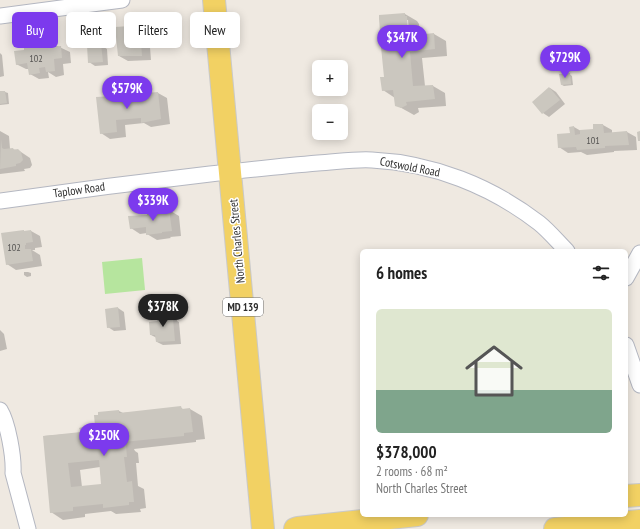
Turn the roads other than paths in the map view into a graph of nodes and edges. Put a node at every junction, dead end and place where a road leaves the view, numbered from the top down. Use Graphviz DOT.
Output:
graph roads {
  1 [pos="122,0"];
  2 [pos="214,0"];
  3 [pos="0,16"];
  4 [pos="230,171"];
  5 [pos="0,201"];
  6 [pos="565,249"];
  7 [pos="640,252"];
  8 [pos="628,254"];
  9 [pos="628,274"];
  10 [pos="628,351"];
  11 [pos="640,385"];
  12 [pos="0,410"];
  13 [pos="640,495"];
  14 [pos="628,496"];
  15 [pos="399,517"];
  16 [pos="640,521"];
  17 [pos="28,529"];
  18 [pos="263,529"];
  19 [pos="295,529"];
  20 [pos="556,529"];
  1 -- 3 [label="street"];
  2 -- 4 [label="main road, North Charles Street / MD 139"];
  4 -- 5 [label="street, Taplow Road"];
  4 -- 6 [label="street, Cotswold Road"];
  4 -- 18 [label="main road, North Charles Street / MD 139"];
  7 -- 8 [label="street"];
  7 -- 9 [label="street"];
  10 -- 11 [label="street"];
  12 -- 17 [label="street"];
  13 -- 14 [label="main road"];
  15 -- 19 [label="main road"];
  16 -- 20 [label="main road"];
}
